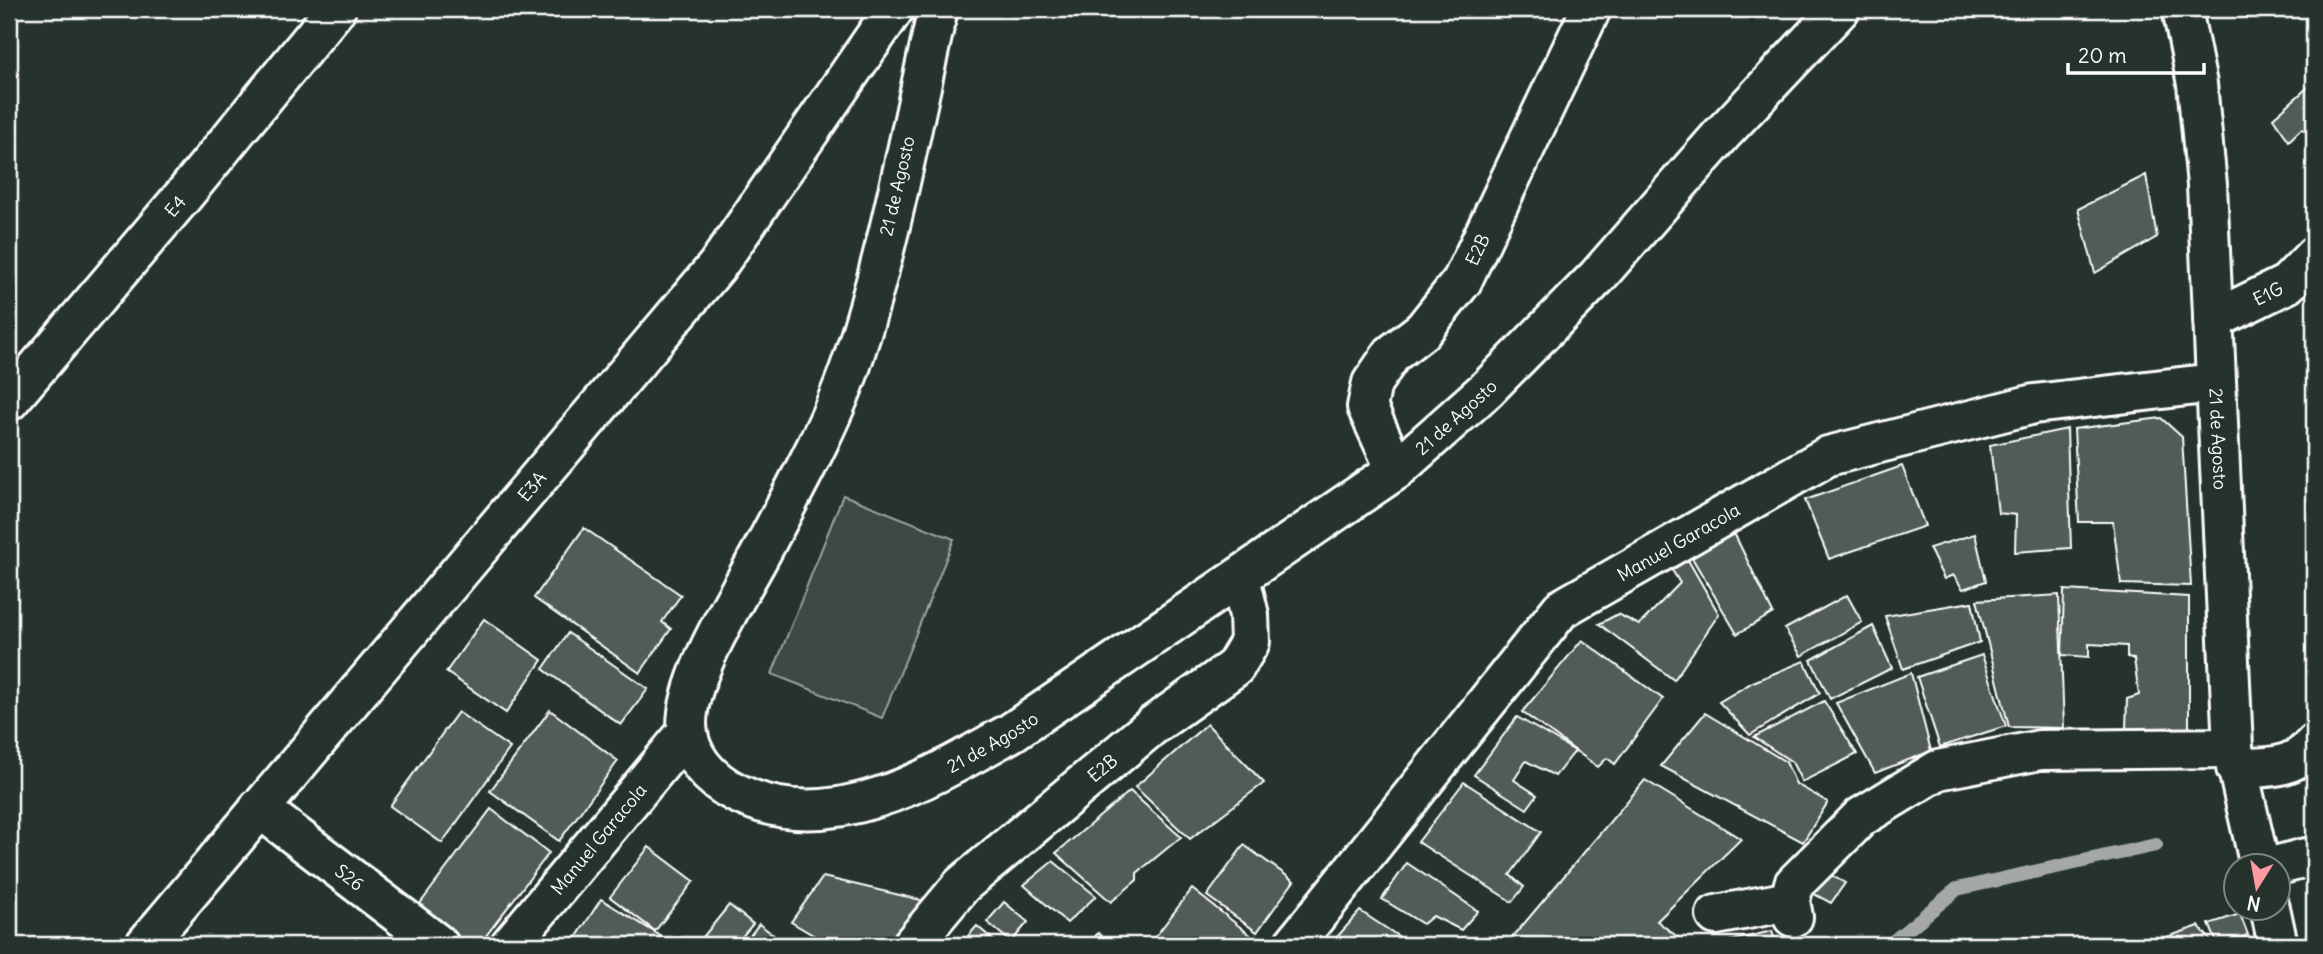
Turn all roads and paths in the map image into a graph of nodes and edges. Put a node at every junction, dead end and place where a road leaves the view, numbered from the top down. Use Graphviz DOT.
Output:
graph roads {
  1 [pos="336,9"];
  2 [pos="894,9"];
  3 [pos="938,9"];
  4 [pos="1591,9"];
  5 [pos="1840,9"];
  6 [pos="2182,9"];
  7 [pos="2314,256"];
  8 [pos="2213,320"];
  9 [pos="2214,383"];
  10 [pos="9,401"];
  11 [pos="1396,470"];
  12 [pos="1240,578"];
  13 [pos="687,732"];
  14 [pos="2314,744"];
  15 [pos="2234,758"];
  16 [pos="259,808"];
  17 [pos="2257,852"];
  18 [pos="2314,860"];
  19 [pos="2292,862"];
  20 [pos="1716,915"];
  21 [pos="2273,922"];
  22 [pos="145,945"];
  23 [pos="439,945"];
  24 [pos="510,945"];
  25 [pos="912,945"];
  26 [pos="1293,945"];
  27 [pos="2278,945"];
  1 -- 10 [label="street, E4"];
  2 -- 16 [label="street, E3A"];
  3 -- 13 [label="street, 21 de Agosto"];
  4 -- 11 [label="street, E2B"];
  5 -- 11 [label="street, 21 de Agosto"];
  6 -- 8 [label="street, 21 de Agosto"];
  7 -- 8 [label="street, E1G"];
  8 -- 9 [label="street, 21 de Agosto"];
  9 -- 15 [label="street, 21 de Agosto"];
  9 -- 26 [label="street, Manuel Garacola"];
  11 -- 12 [label="street, 21 de Agosto"];
  12 -- 13 [label="street, 21 de Agosto"];
  12 -- 25 [label="street, E2B"];
  13 -- 24 [label="street, Manuel Garacola"];
  14 -- 15 [label="street"];
  15 -- 17 [label="street, 21 de Agosto"];
  15 -- 20 [label="street"];
  16 -- 22 [label="street, E3A"];
  16 -- 23 [label="street, S26"];
  18 -- 19 [label="street"];
  21 -- 27 [label="street"];
}
